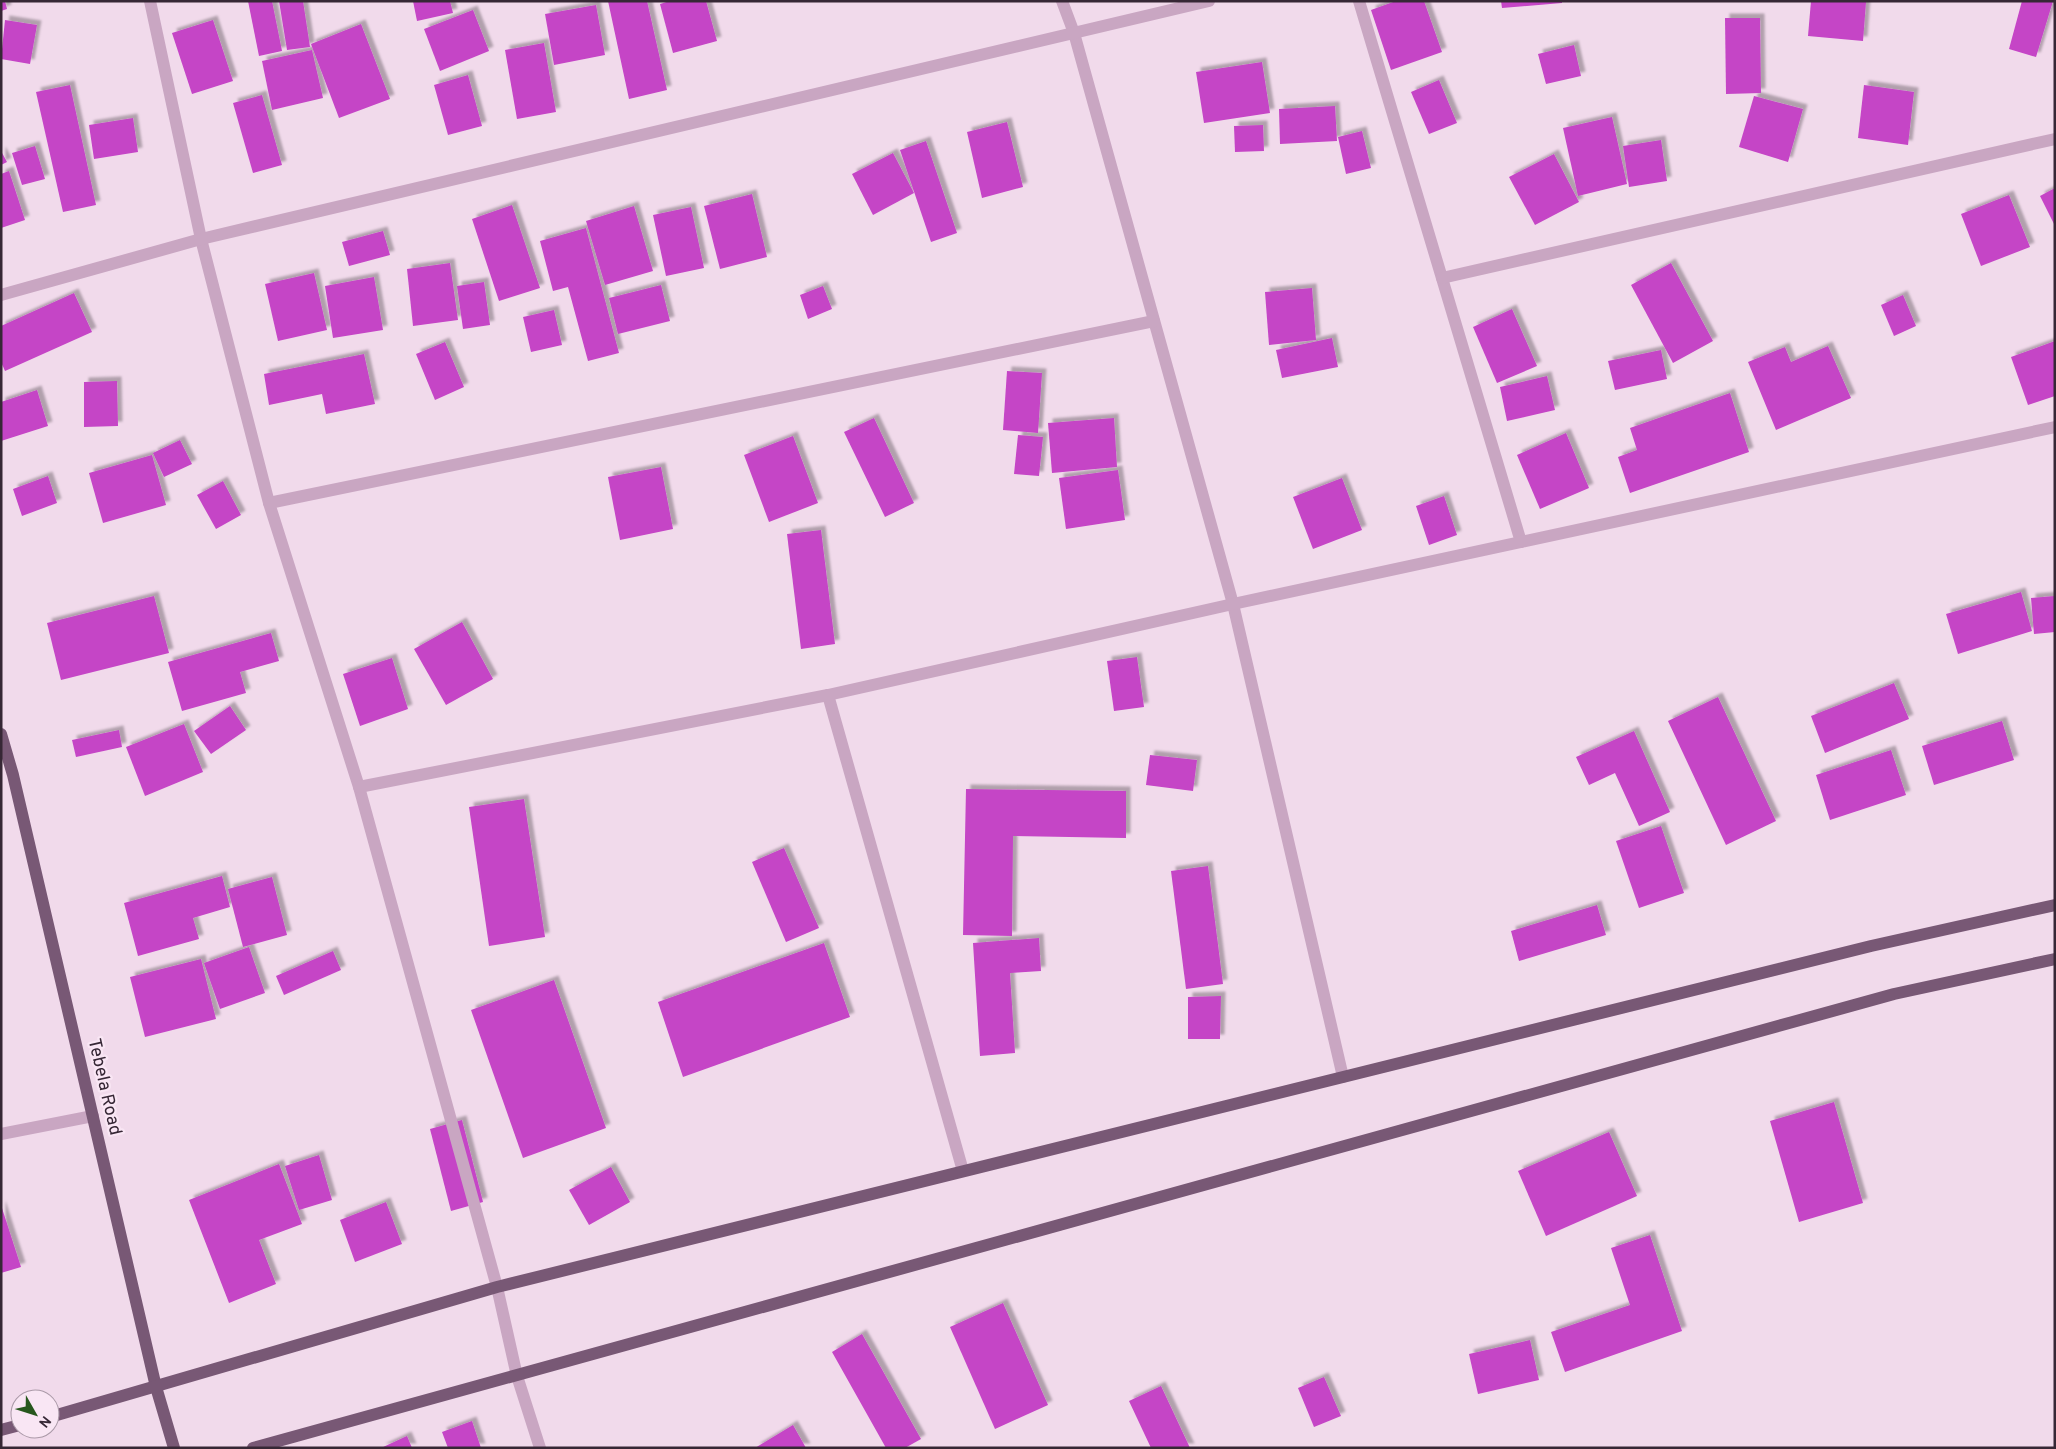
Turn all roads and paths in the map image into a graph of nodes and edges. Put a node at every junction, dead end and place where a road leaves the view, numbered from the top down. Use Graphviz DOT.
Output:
graph roads {
  1 [pos="150,1"];
  2 [pos="1062,1"];
  3 [pos="1209,1"];
  4 [pos="1359,1"];
  5 [pos="1074,33"];
  6 [pos="2055,139"];
  7 [pos="200,239"];
  8 [pos="1442,278"];
  9 [pos="1,295"];
  10 [pos="1154,321"];
  11 [pos="2055,427"];
  12 [pos="269,503"];
  13 [pos="1521,542"];
  14 [pos="1233,604"];
  15 [pos="828,695"];
  16 [pos="1,734"];
  17 [pos="359,787"];
  18 [pos="2055,905"];
  19 [pos="2055,959"];
  20 [pos="1343,1077"];
  21 [pos="93,1116"];
  22 [pos="1,1134"];
  23 [pos="963,1171"];
  24 [pos="497,1287"];
  25 [pos="517,1376"];
  26 [pos="156,1387"];
  27 [pos="60,1413"];
  28 [pos="174,1448"];
  29 [pos="253,1448"];
  30 [pos="540,1448"];
  1 -- 7 [label="street"];
  2 -- 5 [label="street"];
  3 -- 5 [label="street"];
  4 -- 8 [label="street"];
  5 -- 7 [label="street"];
  5 -- 10 [label="street"];
  6 -- 8 [label="street"];
  7 -- 9 [label="street"];
  7 -- 12 [label="street"];
  8 -- 13 [label="street"];
  10 -- 12 [label="street"];
  10 -- 14 [label="street"];
  11 -- 13 [label="street"];
  12 -- 17 [label="street"];
  13 -- 14 [label="street"];
  14 -- 15 [label="street"];
  14 -- 20 [label="street"];
  15 -- 17 [label="street"];
  15 -- 23 [label="street"];
  16 -- 21 [label="main road, Tebela Road"];
  17 -- 24 [label="street"];
  18 -- 20 [label="main road"];
  19 -- 25 [label="main road"];
  20 -- 23 [label="main road"];
  21 -- 22 [label="street"];
  21 -- 26 [label="main road, Tebela Road"];
  23 -- 24 [label="main road"];
  24 -- 25 [label="street"];
  24 -- 26 [label="main road"];
  25 -- 29 [label="main road"];
  25 -- 30 [label="street"];
  26 -- 27 [label="main road"];
  26 -- 28 [label="main road, Tebela Road"];
}
